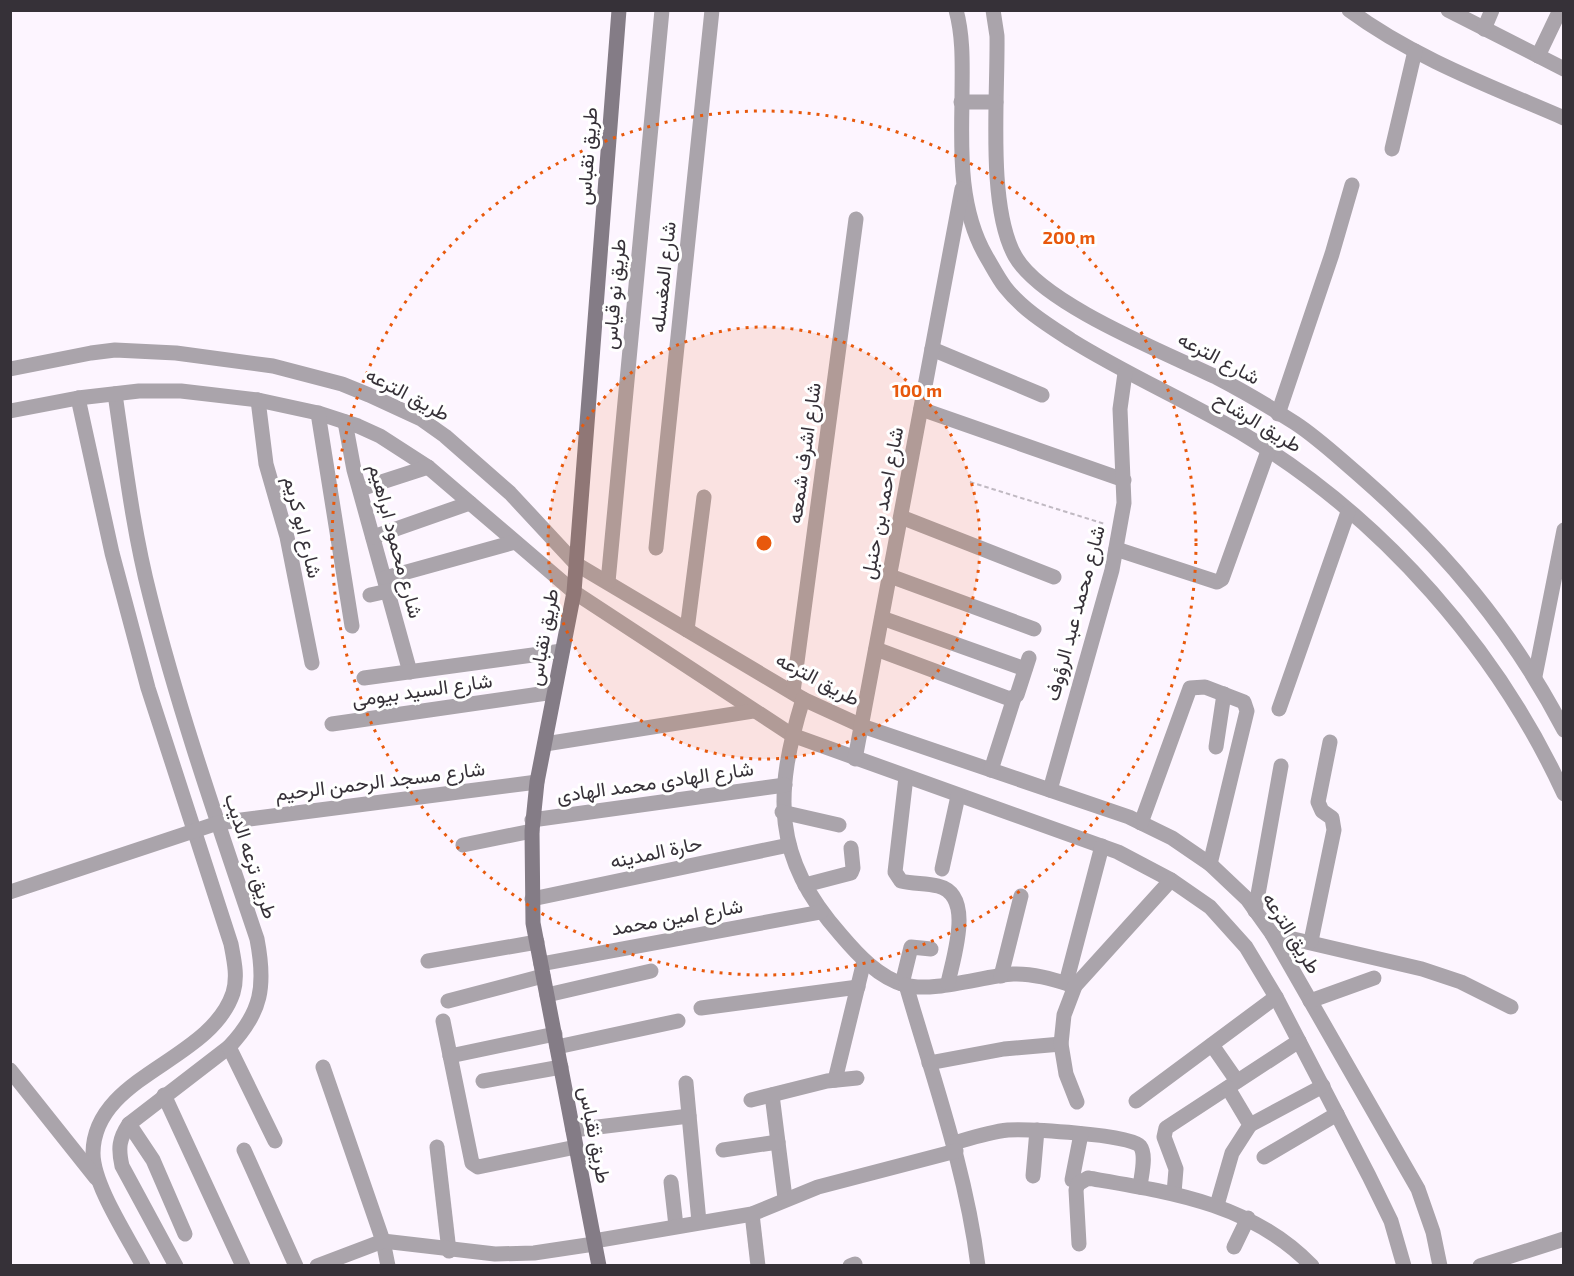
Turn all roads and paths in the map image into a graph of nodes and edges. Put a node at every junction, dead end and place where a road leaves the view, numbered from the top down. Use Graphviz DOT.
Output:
graph roads {
  1 [pos="619,10"];
  2 [pos="662,10"];
  3 [pos="712,10"];
  4 [pos="956,10"];
  5 [pos="1349,10"];
  6 [pos="1448,10"];
  7 [pos="1492,10"];
  8 [pos="1560,10"];
  9 [pos="996,14"];
  10 [pos="1484,28"];
  11 [pos="1415,51"];
  12 [pos="1538,56"];
  13 [pos="1563,69"];
  14 [pos="979,102"];
  15 [pos="1563,118"];
  16 [pos="1392,149"];
  17 [pos="963,183"];
  18 [pos="1352,185"];
  19 [pos="856,219"];
  20 [pos="932,349"];
  21 [pos="10,369"];
  22 [pos="1125,373"];
  23 [pos="115,394"];
  24 [pos="1042,395"];
  25 [pos="78,398"];
  26 [pos="258,400"];
  27 [pos="921,409"];
  28 [pos="10,411"];
  29 [pos="318,413"];
  30 [pos="1278,414"];
  31 [pos="345,422"];
  32 [pos="1268,451"];
  33 [pos="428,467"];
  34 [pos="1124,480"];
  35 [pos="970,482"];
  36 [pos="360,489"];
  37 [pos="704,497"];
  38 [pos="470,503"];
  39 [pos="1348,512"];
  40 [pos="901,517"];
  41 [pos="1119,528"];
  42 [pos="1563,530"];
  43 [pos="373,537"];
  44 [pos="515,542"];
  45 [pos="656,548"];
  46 [pos="1116,549"];
  47 [pos="576,564"];
  48 [pos="890,576"];
  49 [pos="1054,577"];
  50 [pos="608,582"];
  51 [pos="386,584"];
  52 [pos="574,592"];
  53 [pos="370,595"];
  54 [pos="882,618"];
  55 [pos="352,626"];
  56 [pos="1034,629"];
  57 [pos="687,630"];
  58 [pos="876,649"];
  59 [pos="562,651"];
  60 [pos="312,663"];
  61 [pos="410,672"];
  62 [pos="1535,676"];
  63 [pos="364,678"];
  64 [pos="554,692"];
  65 [pos="798,696"];
  66 [pos="1229,696"];
  67 [pos="1014,698"];
  68 [pos="1279,709"];
  69 [pos="753,711"];
  70 [pos="332,724"];
  71 [pos="861,726"];
  72 [pos="1563,730"];
  73 [pos="792,735"];
  74 [pos="1330,742"];
  75 [pos="545,744"];
  76 [pos="1216,747"];
  77 [pos="855,759"];
  78 [pos="1281,766"];
  79 [pos="991,770"];
  80 [pos="906,777"];
  81 [pos="537,782"];
  82 [pos="784,785"];
  83 [pos="1050,790"];
  84 [pos="1563,794"];
  85 [pos="958,796"];
  86 [pos="782,812"];
  87 [pos="1141,823"];
  88 [pos="215,824"];
  89 [pos="532,825"];
  90 [pos="839,825"];
  91 [pos="194,830"];
  92 [pos="463,845"];
  93 [pos="789,845"];
  94 [pos="1102,846"];
  95 [pos="851,848"];
  96 [pos="1210,864"];
  97 [pos="942,869"];
  98 [pos="1171,880"];
  99 [pos="805,885"];
  100 [pos="10,892"];
  101 [pos="1021,896"];
  102 [pos="532,899"];
  103 [pos="1255,911"];
  104 [pos="821,912"];
  105 [pos="1272,933"];
  106 [pos="1311,941"];
  107 [pos="537,942"];
  108 [pos="931,949"];
  109 [pos="428,961"];
  110 [pos="864,962"];
  111 [pos="542,970"];
  112 [pos="651,971"];
  113 [pos="1001,976"];
  114 [pos="1374,978"];
  115 [pos="948,983"];
  116 [pos="904,984"];
  117 [pos="1070,985"];
  118 [pos="858,987"];
  119 [pos="547,995"];
  120 [pos="1276,997"];
  121 [pos="447,1000"];
  122 [pos="1310,1001"];
  123 [pos="1511,1007"];
  124 [pos="701,1008"];
  125 [pos="443,1021"];
  126 [pos="678,1021"];
  127 [pos="556,1041"];
  128 [pos="1299,1041"];
  129 [pos="1061,1044"];
  130 [pos="1212,1045"];
  131 [pos="229,1047"];
  132 [pos="450,1056"];
  133 [pos="929,1063"];
  134 [pos="323,1067"];
  135 [pos="561,1067"];
  136 [pos="10,1070"];
  137 [pos="857,1078"];
  138 [pos="835,1080"];
  139 [pos="483,1081"];
  140 [pos="686,1083"];
  141 [pos="1232,1085"];
  142 [pos="1323,1086"];
  143 [pos="164,1095"];
  144 [pos="772,1095"];
  145 [pos="751,1100"];
  146 [pos="1136,1101"];
  147 [pos="1077,1102"];
  148 [pos="1337,1114"];
  149 [pos="689,1116"];
  150 [pos="129,1124"];
  151 [pos="1250,1125"];
  152 [pos="573,1130"];
  153 [pos="1037,1131"];
  154 [pos="1081,1134"];
  155 [pos="275,1141"];
  156 [pos="778,1143"];
  157 [pos="437,1147"];
  158 [pos="576,1147"];
  159 [pos="955,1147"];
  160 [pos="244,1150"];
  161 [pos="723,1150"];
  162 [pos="1264,1157"];
  163 [pos="1033,1176"];
  164 [pos="97,1179"];
  165 [pos="1072,1179"];
  166 [pos="671,1182"];
  167 [pos="1140,1187"];
  168 [pos="1174,1193"];
  169 [pos="785,1198"];
  170 [pos="1217,1205"];
  171 [pos="752,1214"];
  172 [pos="1248,1218"];
  173 [pos="699,1222"];
  174 [pos="676,1226"];
  175 [pos="185,1234"];
  176 [pos="1563,1239"];
  177 [pos="383,1241"];
  178 [pos="594,1242"];
  179 [pos="1079,1244"];
  180 [pos="1234,1247"];
  181 [pos="449,1251"];
  182 [pos="467,1259"];
  183 [pos="143,1266"];
  184 [pos="176,1266"];
  185 [pos="243,1266"];
  186 [pos="296,1266"];
  187 [pos="317,1266"];
  188 [pos="388,1266"];
  189 [pos="599,1266"];
  190 [pos="758,1266"];
  191 [pos="978,1266"];
  192 [pos="1312,1266"];
  193 [pos="1404,1266"];
  194 [pos="1440,1266"];
  195 [pos="1480,1266"];
  1 -- 47 [label="street, طريق نقباس"];
  2 -- 50 [label="street, طريق نو قياس"];
  3 -- 45 [label="street, شارع المغسله"];
  4 -- 14 [label="street, شارع الترعه"];
  5 -- 11 [label="street"];
  6 -- 10 [label="street"];
  7 -- 10 [label="street"];
  8 -- 12 [label="street"];
  9 -- 14 [label="street, شارع الترعه"];
  10 -- 12 [label="street"];
  11 -- 15 [label="street"];
  11 -- 16 [label="street"];
  12 -- 13 [label="street"];
  14 -- 17 [label="street, طريق الرشاح"];
  14 -- 30 [label="street, شارع الترعه"];
  17 -- 20 [label="street, شارع احمد بن حنبل"];
  17 -- 22 [label="street, طريق الرشاح"];
  18 -- 30 [label="street"];
  19 -- 65 [label="street, شارع اشرف شمعه"];
  20 -- 24 [label="street"];
  20 -- 27 [label="street, شارع احمد بن حنبل"];
  21 -- 47 [label="street, طريق الترعه"];
  22 -- 32 [label="street, طريق الرشاح"];
  22 -- 34 [label="street, شارع محمد عبد الرؤوف"];
  23 -- 25 [label="street"];
  23 -- 26 [label="street"];
  23 -- 88 [label="street, طريق ترعه الديب"];
  25 -- 28 [label="street"];
  25 -- 91 [label="street"];
  26 -- 29 [label="street"];
  26 -- 60 [label="street, شارع ابو كريم"];
  27 -- 34 [label="street"];
  27 -- 40 [label="street, شارع احمد بن حنبل"];
  29 -- 31 [label="street"];
  29 -- 55 [label="street"];
  30 -- 62 [label="street, شارع الترعه"];
  31 -- 33 [label="street"];
  31 -- 36 [label="street, شارع محمود ابراهيم"];
  32 -- 39 [label="street, طريق الرشاح"];
  32 -- 46 [label="street"];
  33 -- 36 [label="street"];
  33 -- 38 [label="street"];
  34 -- 41 [label="street, شارع محمد عبد الرؤوف"];
  35 -- 41 [label="path"];
  36 -- 43 [label="street, شارع محمود ابراهيم"];
  37 -- 57 [label="street"];
  38 -- 43 [label="street"];
  38 -- 44 [label="street"];
  39 -- 68 [label="street"];
  39 -- 84 [label="street, طريق الرشاح"];
  40 -- 48 [label="street, شارع احمد بن حنبل"];
  40 -- 49 [label="street"];
  41 -- 46 [label="street, شارع محمد عبد الرؤوف"];
  42 -- 62 [label="street"];
  43 -- 51 [label="street, شارع محمود ابراهيم"];
  44 -- 51 [label="street"];
  44 -- 52 [label="street"];
  46 -- 83 [label="street, شارع محمد عبد الرؤوف"];
  47 -- 50 [label="street, طريق الترعه"];
  47 -- 52 [label="street, طريق نقباس"];
  48 -- 54 [label="street, شارع احمد بن حنبل"];
  48 -- 56 [label="street"];
  50 -- 57 [label="street, طريق الترعه"];
  51 -- 53 [label="street"];
  51 -- 61 [label="street, شارع محمود ابراهيم"];
  52 -- 59 [label="street, طريق نقباس"];
  52 -- 69 [label="street"];
  54 -- 58 [label="street, شارع احمد بن حنبل"];
  54 -- 67 [label="street"];
  57 -- 65 [label="street, طريق الترعه"];
  58 -- 67 [label="street"];
  58 -- 71 [label="street, شارع احمد بن حنبل"];
  59 -- 61 [label="street"];
  59 -- 64 [label="street, طريق نقباس"];
  61 -- 63 [label="street"];
  62 -- 72 [label="street, شارع الترعه"];
  64 -- 70 [label="street, شارع السيد بيومى"];
  64 -- 75 [label="street, طريق نقباس"];
  65 -- 71 [label="street, طريق الترعه"];
  65 -- 73 [label="street, شارع اشرف شمعه"];
  66 -- 76 [label="street"];
  66 -- 87 [label="street"];
  66 -- 96 [label="street"];
  67 -- 79 [label="street"];
  69 -- 73 [label="street"];
  69 -- 75 [label="street"];
  71 -- 77 [label="street, شارع احمد بن حنبل"];
  71 -- 79 [label="street, طريق الترعه"];
  73 -- 77 [label="street"];
  73 -- 82 [label="street, شارع اشرف شمعه"];
  74 -- 106 [label="street"];
  75 -- 81 [label="street, طريق نقباس"];
  77 -- 80 [label="street"];
  78 -- 103 [label="street"];
  79 -- 83 [label="street, طريق الترعه"];
  80 -- 85 [label="street"];
  80 -- 115 [label="street"];
  81 -- 88 [label="street, شارع مسجد الرحمن الرحيم"];
  81 -- 89 [label="street, طريق نقباس"];
  82 -- 86 [label="street, شارع اشرف شمعه"];
  82 -- 89 [label="street, شارع الهادى محمد الهادى"];
  83 -- 87 [label="street, طريق الترعه"];
  85 -- 94 [label="street"];
  85 -- 97 [label="street"];
  86 -- 90 [label="street"];
  86 -- 93 [label="street, شارع اشرف شمعه"];
  87 -- 96 [label="street, طريق الترعه"];
  88 -- 91 [label="street, شارع مسجد الرحمن الرحيم"];
  88 -- 131 [label="street, طريق ترعه الديب"];
  89 -- 92 [label="street, شارع الهادى محمد الهادى"];
  89 -- 102 [label="street, طريق نقباس"];
  91 -- 100 [label="street, شارع مسجد الرحمن الرحيم"];
  91 -- 164 [label="street"];
  93 -- 99 [label="street, شارع اشرف شمعه"];
  93 -- 102 [label="street, حارة المدينه"];
  94 -- 98 [label="street"];
  94 -- 117 [label="street"];
  95 -- 99 [label="street"];
  96 -- 103 [label="street, طريق الترعه"];
  98 -- 117 [label="street"];
  98 -- 120 [label="street"];
  99 -- 104 [label="street, شارع اشرف شمعه"];
  101 -- 113 [label="street"];
  102 -- 107 [label="street, طريق نقباس"];
  103 -- 105 [label="street, طريق الترعه"];
  104 -- 110 [label="street, شارع اشرف شمعه"];
  104 -- 111 [label="street, شارع امين محمد"];
  105 -- 106 [label="street"];
  105 -- 122 [label="street, طريق الترعه"];
  106 -- 123 [label="street"];
  107 -- 109 [label="street"];
  107 -- 111 [label="street, طريق نقباس"];
  108 -- 116 [label="street"];
  110 -- 116 [label="street, شارع اشرف شمعه"];
  110 -- 118 [label="street"];
  111 -- 119 [label="street, طريق نقباس"];
  111 -- 121 [label="street, شارع امين محمد"];
  112 -- 119 [label="street"];
  113 -- 115 [label="street"];
  113 -- 117 [label="street"];
  114 -- 122 [label="street"];
  115 -- 116 [label="street"];
  116 -- 133 [label="street"];
  117 -- 129 [label="street"];
  118 -- 124 [label="street"];
  118 -- 138 [label="street"];
  119 -- 127 [label="street, طريق نقباس"];
  120 -- 128 [label="street"];
  120 -- 130 [label="street"];
  122 -- 194 [label="street, طريق الترعه"];
  125 -- 132 [label="street"];
  126 -- 127 [label="street"];
  127 -- 132 [label="street"];
  127 -- 135 [label="street, طريق نقباس"];
  128 -- 141 [label="street"];
  128 -- 142 [label="street"];
  129 -- 133 [label="street"];
  129 -- 147 [label="street"];
  130 -- 141 [label="street"];
  130 -- 146 [label="street"];
  131 -- 143 [label="street, طريق ترعه الديب"];
  131 -- 155 [label="street"];
  132 -- 158 [label="street"];
  133 -- 159 [label="street"];
  134 -- 177 [label="street"];
  135 -- 139 [label="street"];
  135 -- 152 [label="street, طريق نقباس"];
  136 -- 164 [label="street"];
  137 -- 138 [label="street"];
  138 -- 144 [label="street"];
  140 -- 149 [label="street"];
  141 -- 151 [label="street"];
  141 -- 168 [label="street"];
  142 -- 148 [label="street"];
  142 -- 151 [label="street"];
  143 -- 150 [label="street, طريق ترعه الديب"];
  143 -- 185 [label="street"];
  144 -- 145 [label="street"];
  144 -- 156 [label="street"];
  148 -- 162 [label="street"];
  148 -- 193 [label="street"];
  149 -- 152 [label="street"];
  149 -- 173 [label="street"];
  150 -- 175 [label="street"];
  150 -- 184 [label="street, طريق ترعه الديب"];
  151 -- 170 [label="street"];
  152 -- 158 [label="street, طريق نقباس"];
  153 -- 154 [label="street"];
  153 -- 159 [label="street"];
  153 -- 163 [label="street"];
  154 -- 165 [label="street"];
  154 -- 167 [label="street"];
  156 -- 161 [label="street"];
  156 -- 169 [label="street"];
  157 -- 181 [label="street"];
  158 -- 178 [label="street, طريق نقباس"];
  159 -- 169 [label="street"];
  159 -- 191 [label="street"];
  160 -- 186 [label="street"];
  164 -- 183 [label="street"];
  166 -- 174 [label="street"];
  167 -- 168 [label="street"];
  167 -- 179 [label="street"];
  168 -- 170 [label="street"];
  169 -- 171 [label="street"];
  170 -- 172 [label="street"];
  171 -- 173 [label="street"];
  171 -- 190 [label="street"];
  172 -- 180 [label="street"];
  172 -- 192 [label="street"];
  173 -- 174 [label="street"];
  174 -- 178 [label="street"];
  176 -- 195 [label="street"];
  177 -- 181 [label="street"];
  177 -- 187 [label="street"];
  177 -- 188 [label="street"];
  178 -- 182 [label="street"];
  178 -- 189 [label="street, طريق نقباس"];
  181 -- 182 [label="street"];
}
